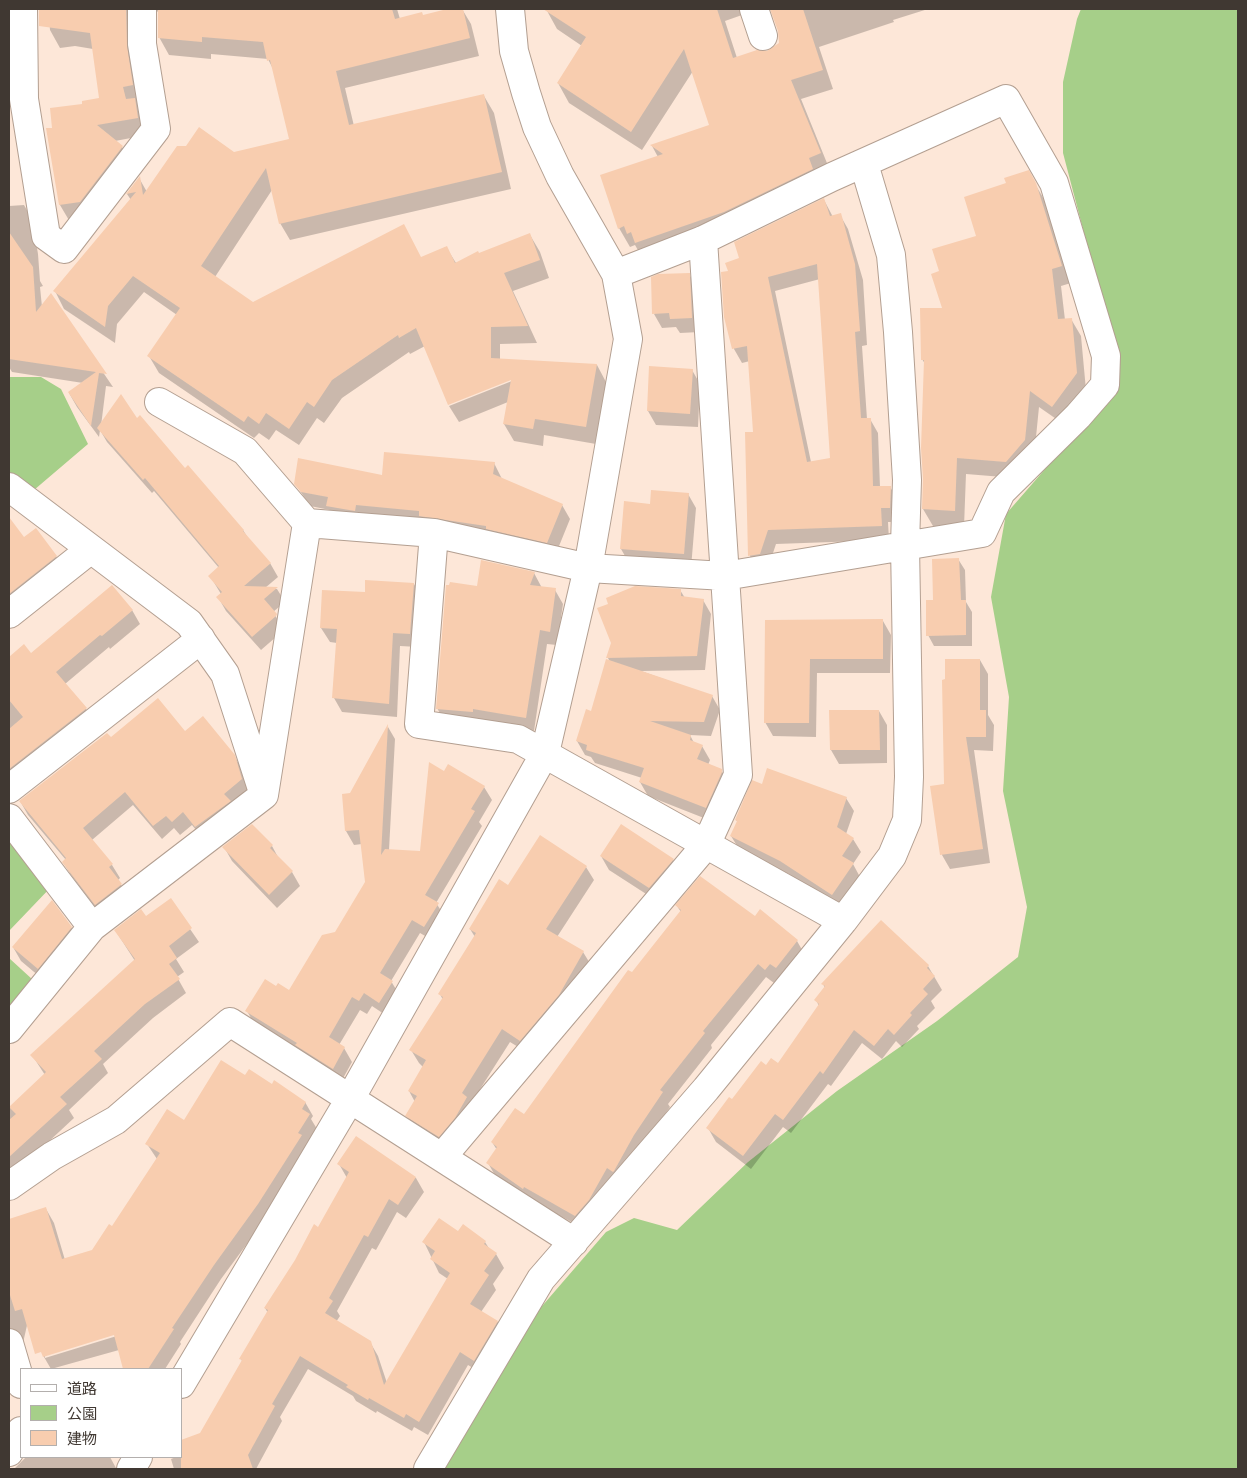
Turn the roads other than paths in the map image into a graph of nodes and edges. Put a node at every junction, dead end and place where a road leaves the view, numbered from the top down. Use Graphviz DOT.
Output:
graph roads {
  1 [pos="23,9"];
  2 [pos="142,9"];
  3 [pos="510,9"];
  4 [pos="754,9"];
  5 [pos="763,36"];
  6 [pos="864,164"];
  7 [pos="703,240"];
  8 [pos="616,274"];
  9 [pos="159,402"];
  10 [pos="9,487"];
  11 [pos="307,523"];
  12 [pos="434,533"];
  13 [pos="905,545"];
  14 [pos="91,549"];
  15 [pos="588,568"];
  16 [pos="725,576"];
  17 [pos="9,614"];
  18 [pos="201,639"];
  19 [pos="545,753"];
  20 [pos="9,789"];
  21 [pos="264,795"];
  22 [pos="9,818"];
  23 [pos="706,845"];
  24 [pos="843,921"];
  25 [pos="92,927"];
  26 [pos="9,1029"];
  27 [pos="350,1099"];
  28 [pos="442,1157"];
  29 [pos="9,1186"];
  30 [pos="574,1242"];
  31 [pos="9,1343"];
  32 [pos="20,1381"];
  33 [pos="182,1382"];
  34 [pos="20,1433"];
  35 [pos="9,1452"];
  36 [pos="428,1469"];
  1 -- 2 [label="street"];
  3 -- 8 [label="street"];
  4 -- 5 [label="street"];
  6 -- 7 [label="street"];
  6 -- 13 [label="street"];
  6 -- 13 [label="street"];
  7 -- 8 [label="street"];
  7 -- 16 [label="street"];
  8 -- 15 [label="street"];
  9 -- 11 [label="street"];
  10 -- 14 [label="street"];
  11 -- 12 [label="street"];
  11 -- 21 [label="street"];
  12 -- 15 [label="street"];
  12 -- 19 [label="street"];
  13 -- 16 [label="street"];
  13 -- 24 [label="street"];
  14 -- 17 [label="street"];
  14 -- 18 [label="street"];
  15 -- 16 [label="street"];
  15 -- 19 [label="street"];
  16 -- 23 [label="street"];
  18 -- 20 [label="street"];
  18 -- 21 [label="street"];
  19 -- 23 [label="street"];
  19 -- 27 [label="street"];
  21 -- 25 [label="street"];
  22 -- 25 [label="street"];
  23 -- 24 [label="street"];
  23 -- 28 [label="street"];
  24 -- 30 [label="street"];
  25 -- 26 [label="street"];
  27 -- 28 [label="street"];
  27 -- 29 [label="street"];
  27 -- 33 [label="street"];
  28 -- 30 [label="street"];
  30 -- 36 [label="street"];
  31 -- 32 [label="street"];
  34 -- 35 [label="street"];
}
